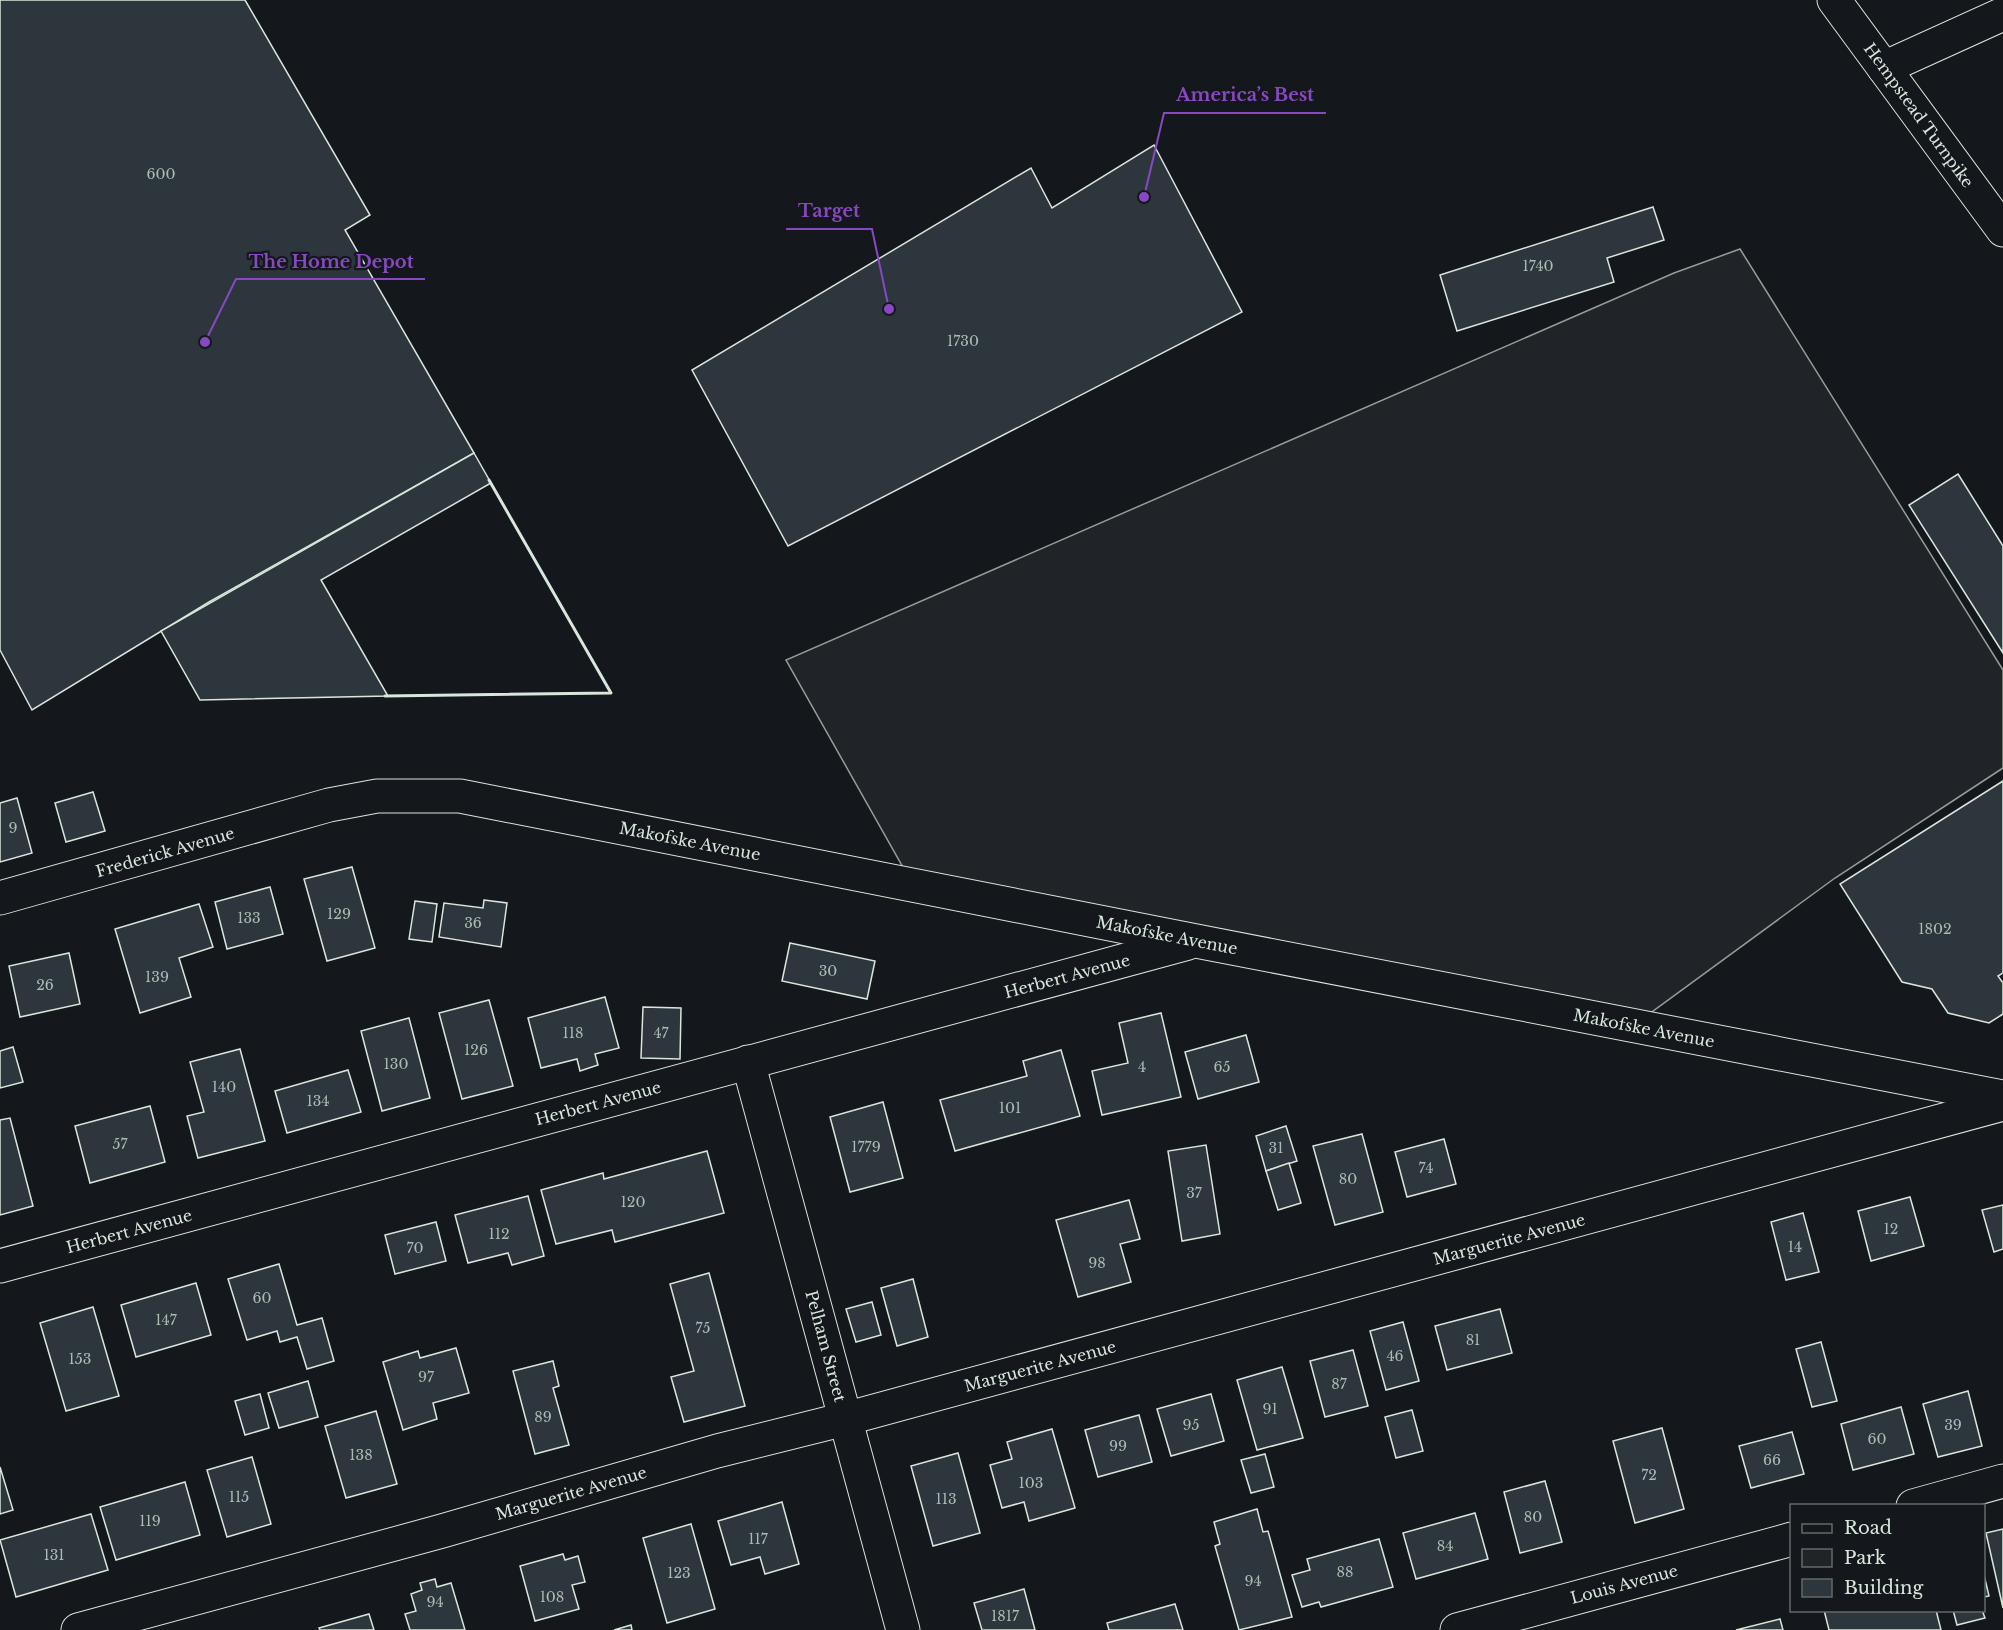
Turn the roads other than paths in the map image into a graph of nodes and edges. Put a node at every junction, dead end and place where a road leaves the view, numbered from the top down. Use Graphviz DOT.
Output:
graph roads {
  1 [pos="1834,0"];
  2 [pos="2003,14"];
  3 [pos="1884,68"];
  4 [pos="2003,230"];
  5 [pos="329,805"];
  6 [pos="0,898"];
  7 [pos="1196,941"];
  8 [pos="748,1062"];
  9 [pos="2003,1097"];
  10 [pos="2003,1104"];
  11 [pos="0,1266"];
  12 [pos="846,1419"];
  13 [pos="2003,1481"];
  14 [pos="1920,1504"];
  15 [pos="1790,1539"];
  16 [pos="78,1630"];
  17 [pos="903,1630"];
  18 [pos="1457,1630"];
  1 -- 3 [label="street, Hempstead Turnpike"];
  2 -- 3 [label="street"];
  3 -- 4 [label="street, Hempstead Turnpike"];
  5 -- 6 [label="street, Frederick Avenue"];
  5 -- 7 [label="street, Makofske Avenue"];
  7 -- 8 [label="street, Herbert Avenue"];
  7 -- 9 [label="street, Makofske Avenue"];
  8 -- 11 [label="street, Herbert Avenue"];
  8 -- 12 [label="street, Pelham Street"];
  10 -- 12 [label="street, Marguerite Avenue"];
  12 -- 16 [label="street, Marguerite Avenue"];
  12 -- 17 [label="street, Pelham Street"];
  13 -- 14 [label="street"];
  15 -- 18 [label="street, Louis Avenue"];
}
